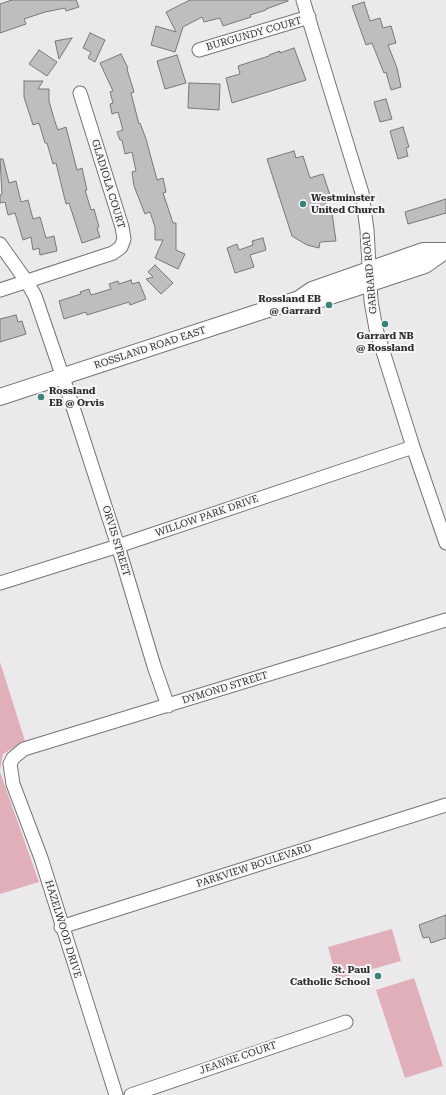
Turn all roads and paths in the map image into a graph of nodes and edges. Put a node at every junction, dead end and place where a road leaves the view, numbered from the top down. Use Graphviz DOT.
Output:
graph roads {
  1 [pos="303,0"];
  2 [pos="309,17"];
  3 [pos="199,50"];
  4 [pos="80,93"];
  5 [pos="0,244"];
  6 [pos="446,251"];
  7 [pos="370,276"];
  8 [pos="27,282"];
  9 [pos="0,290"];
  10 [pos="63,376"];
  11 [pos="0,397"];
  12 [pos="413,447"];
  13 [pos="446,543"];
  14 [pos="118,546"];
  15 [pos="0,583"];
  16 [pos="446,620"];
  17 [pos="168,706"];
  18 [pos="10,764"];
  19 [pos="446,805"];
  20 [pos="61,927"];
  21 [pos="346,1022"];
  22 [pos="116,1095"];
  23 [pos="131,1095"];
  1 -- 2 [label="street, GARRARD ROAD"];
  2 -- 3 [label="street, BURGUNDY COURT"];
  2 -- 7 [label="street, GARRARD ROAD"];
  4 -- 8 [label="street, GLADIOLA COURT"];
  5 -- 8 [label="street, ORVIS STREET"];
  6 -- 7 [label="main road, ROSSLAND ROAD EAST"];
  7 -- 10 [label="main road, ROSSLAND ROAD EAST"];
  7 -- 12 [label="street, GARRARD ROAD"];
  8 -- 9 [label="street"];
  8 -- 10 [label="street, ORVIS STREET"];
  10 -- 11 [label="main road, ROSSLAND ROAD EAST"];
  10 -- 14 [label="street, ORVIS STREET"];
  12 -- 13 [label="street, GARRARD ROAD"];
  12 -- 14 [label="street, WILLOW PARK DRIVE"];
  14 -- 15 [label="street, WILLOW PARK DRIVE"];
  14 -- 17 [label="street, ORVIS STREET"];
  16 -- 17 [label="street, DYMOND STREET"];
  17 -- 18 [label="street, DYMOND STREET"];
  18 -- 20 [label="street, HAZELWOOD DRIVE"];
  19 -- 20 [label="street, PARKVIEW BOULEVARD"];
  20 -- 22 [label="street, HAZELWOOD DRIVE"];
  21 -- 23 [label="street, JEANNE COURT"];
}
